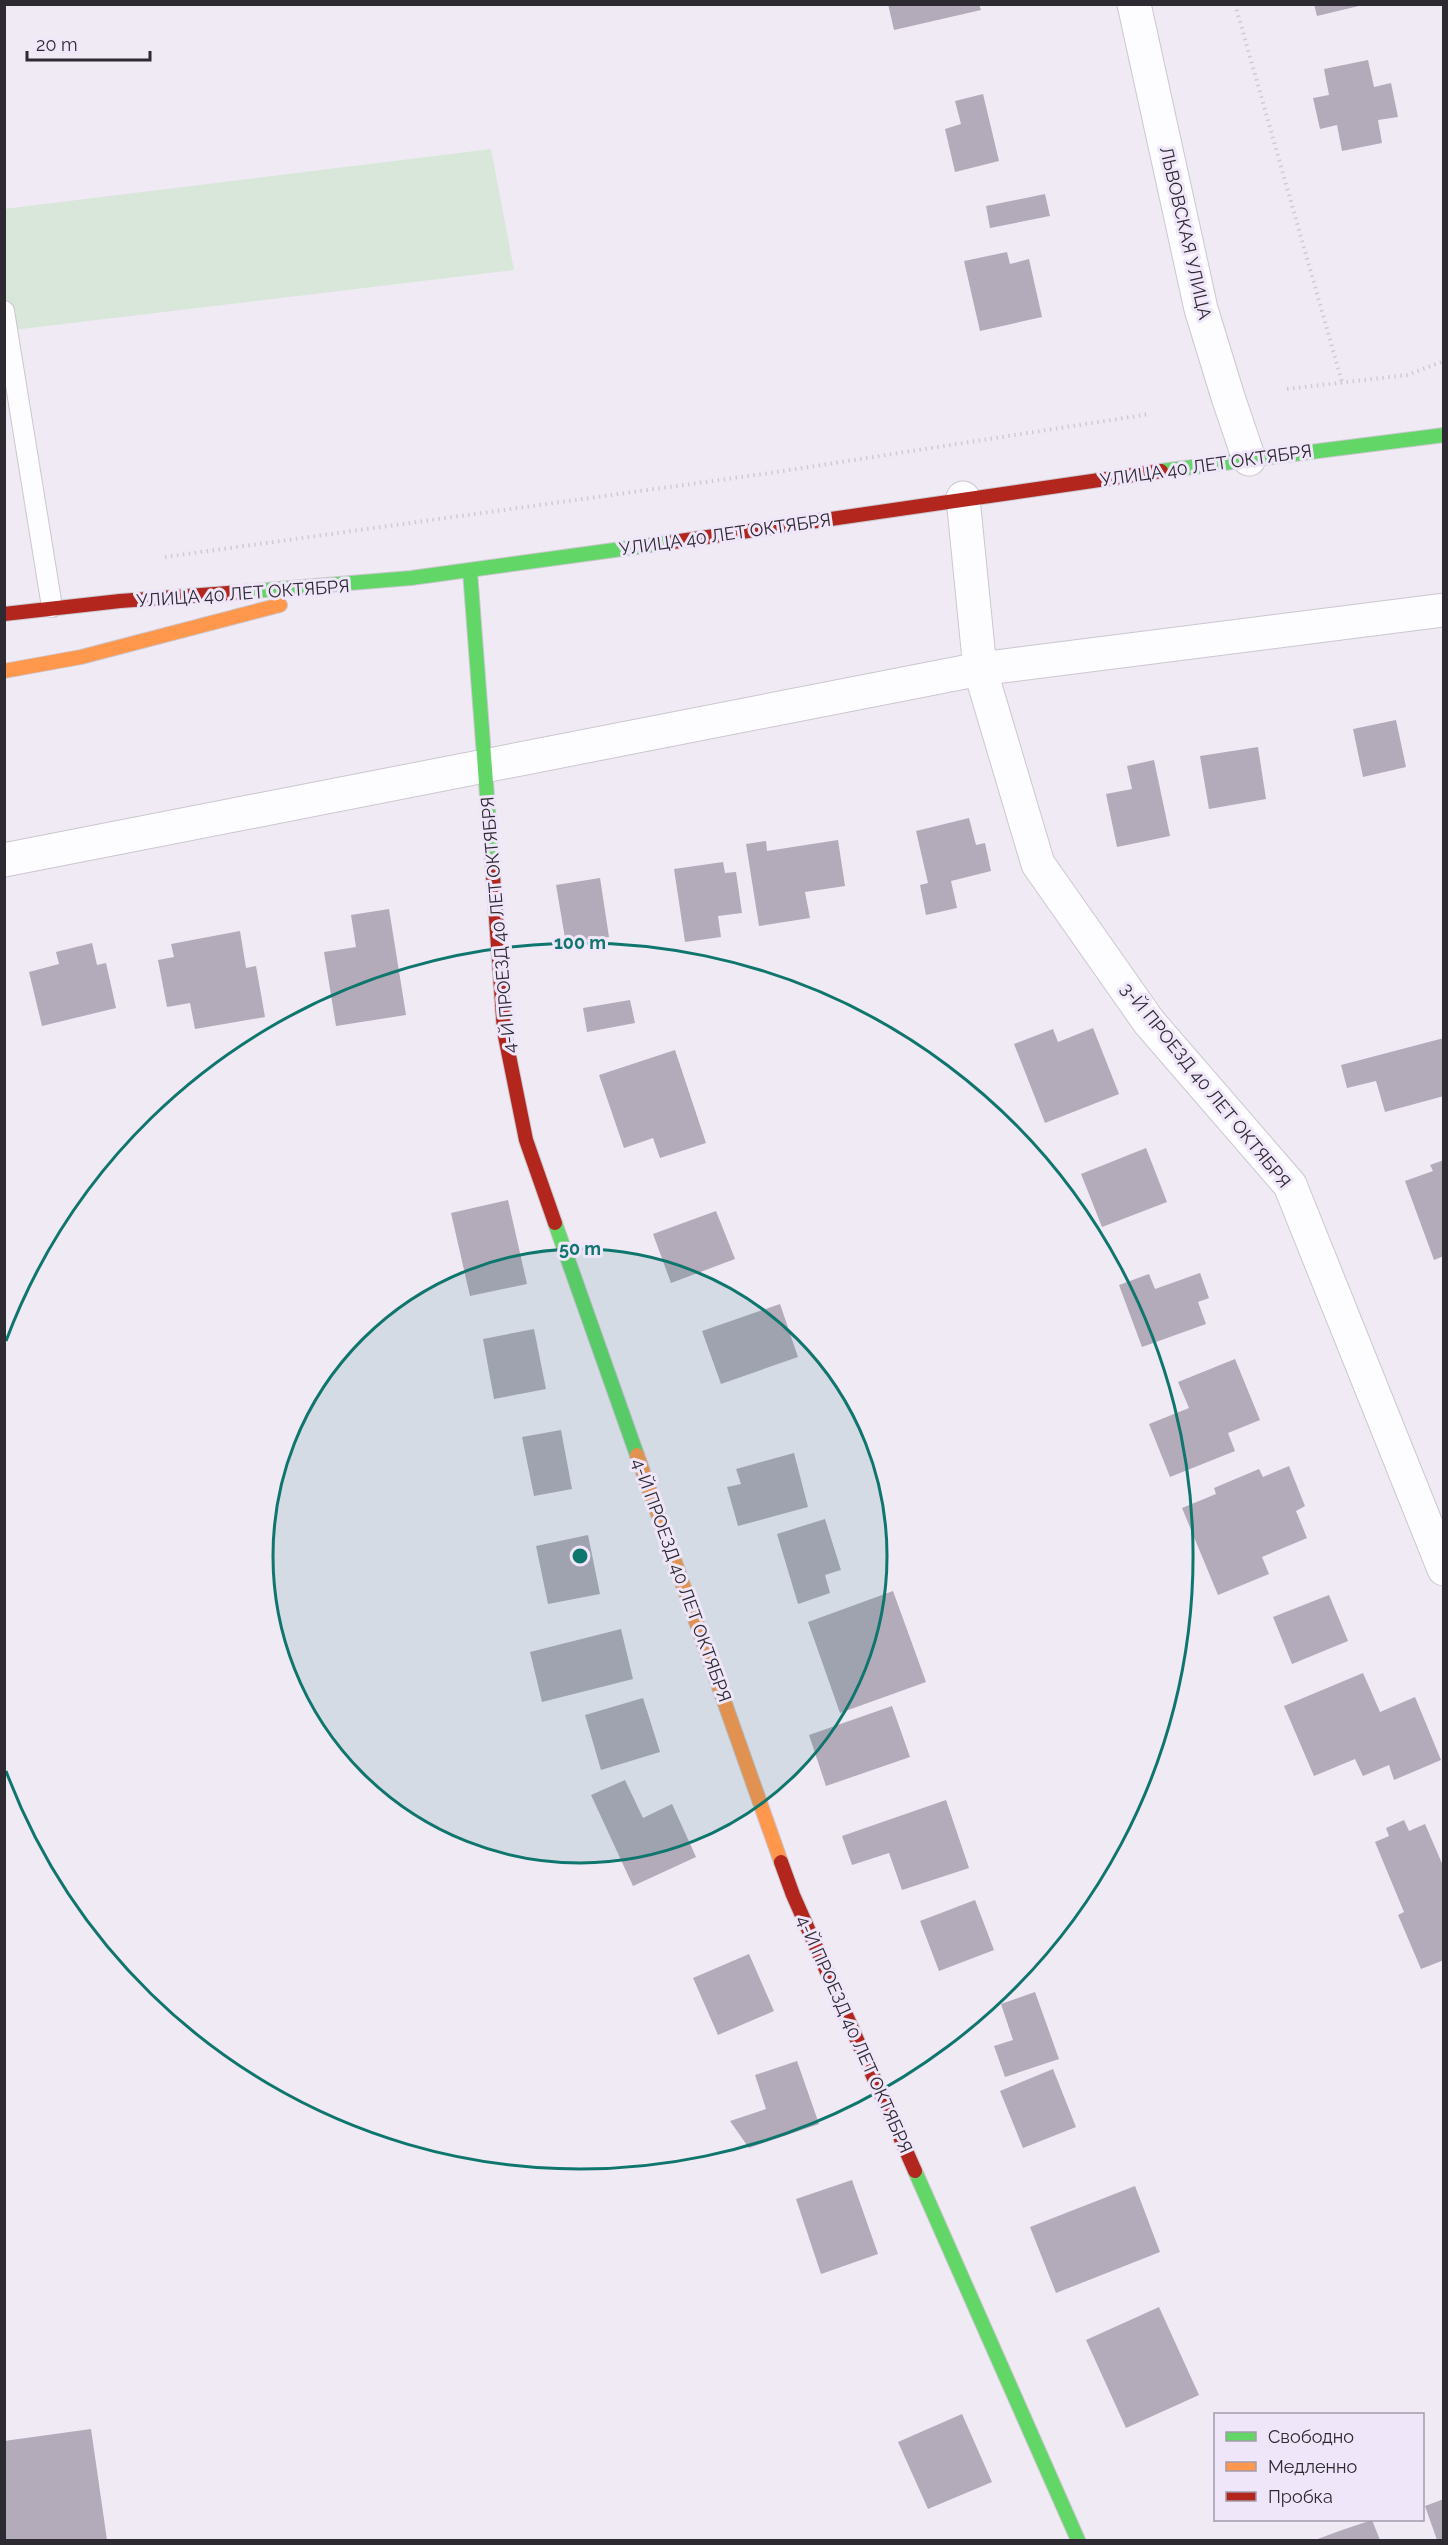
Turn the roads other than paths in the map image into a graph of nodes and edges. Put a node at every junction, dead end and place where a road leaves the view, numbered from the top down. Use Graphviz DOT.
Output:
graph roads {
  1 [pos="1134,4"];
  2 [pos="4,311"];
  3 [pos="1443,435"];
  4 [pos="1249,459"];
  5 [pos="963,498"];
  6 [pos="470,571"];
  7 [pos="358,585"];
  8 [pos="52,607"];
  9 [pos="1443,610"];
  10 [pos="4,614"];
  11 [pos="980,669"];
  12 [pos="4,671"];
  13 [pos="483,767"];
  14 [pos="4,860"];
  15 [pos="1443,1569"];
  16 [pos="1078,2541"];
  1 -- 4 [label="street, ЛЬВОВСКАЯ УЛИЦА"];
  2 -- 8 [label="lane"];
  3 -- 4 [label="street, УЛИЦА 40 ЛЕТ ОКТЯБРЯ"];
  4 -- 5 [label="street, УЛИЦА 40 ЛЕТ ОКТЯБРЯ"];
  5 -- 6 [label="street, УЛИЦА 40 ЛЕТ ОКТЯБРЯ"];
  5 -- 11 [label="street, 3-Й ПРОЕЗД 40 ЛЕТ ОКТЯБРЯ"];
  6 -- 7 [label="street, УЛИЦА 40 ЛЕТ ОКТЯБРЯ"];
  6 -- 13 [label="street, 4-Й ПРОЕЗД 40 ЛЕТ ОКТЯБРЯ"];
  7 -- 8 [label="street, УЛИЦА 40 ЛЕТ ОКТЯБРЯ"];
  7 -- 12 [label="street"];
  8 -- 10 [label="street, УЛИЦА 40 ЛЕТ ОКТЯБРЯ"];
  9 -- 11 [label="street"];
  11 -- 13 [label="street"];
  11 -- 15 [label="street, 3-Й ПРОЕЗД 40 ЛЕТ ОКТЯБРЯ"];
  13 -- 14 [label="street"];
  13 -- 16 [label="street, 4-Й ПРОЕЗД 40 ЛЕТ ОКТЯБРЯ"];
}
